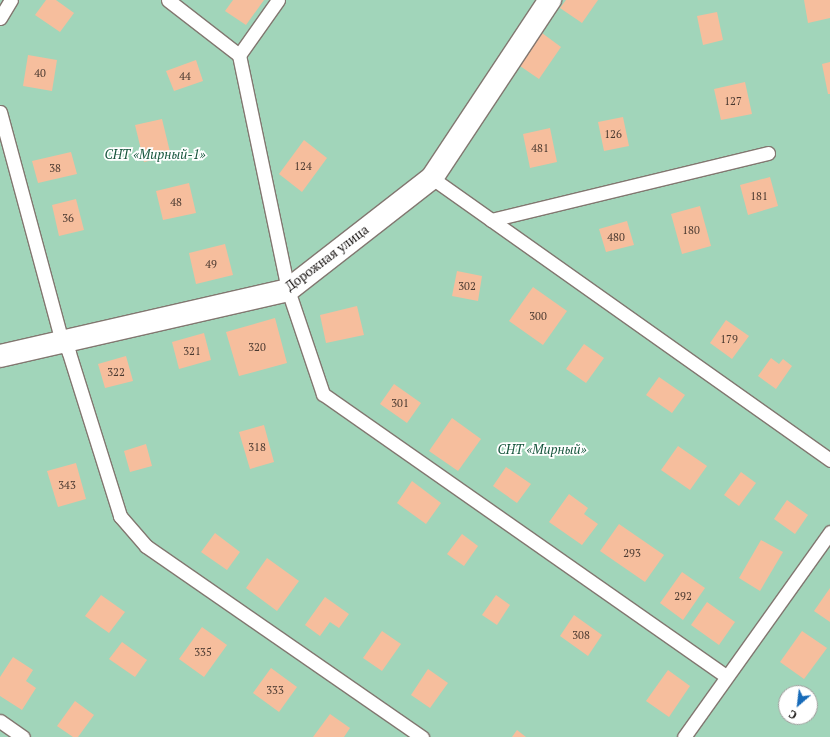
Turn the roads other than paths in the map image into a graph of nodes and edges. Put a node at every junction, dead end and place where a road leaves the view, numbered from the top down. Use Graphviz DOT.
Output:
graph roads {
  1 [pos="12,0"];
  2 [pos="168,0"];
  3 [pos="278,0"];
  4 [pos="550,0"];
  5 [pos="0,18"];
  6 [pos="239,55"];
  7 [pos="0,112"];
  8 [pos="768,153"];
  9 [pos="432,178"];
  10 [pos="491,220"];
  11 [pos="288,290"];
  12 [pos="62,340"];
  13 [pos="0,356"];
  14 [pos="830,460"];
  15 [pos="830,532"];
  16 [pos="726,676"];
  17 [pos="0,721"];
  18 [pos="23,737"];
  19 [pos="422,737"];
  20 [pos="684,737"];
  1 -- 5 [label="lane"];
  2 -- 6 [label="lane"];
  3 -- 6 [label="lane"];
  4 -- 9 [label="street, Дорожная улица"];
  6 -- 11 [label="lane"];
  7 -- 12 [label="lane"];
  8 -- 10 [label="lane"];
  9 -- 10 [label="lane"];
  9 -- 11 [label="street, Дорожная улица"];
  10 -- 14 [label="lane"];
  11 -- 12 [label="street, Дорожная улица"];
  11 -- 16 [label="lane"];
  12 -- 13 [label="street, Дорожная улица"];
  12 -- 19 [label="lane"];
  15 -- 16 [label="lane"];
  16 -- 20 [label="lane"];
  17 -- 18 [label="lane"];
}
